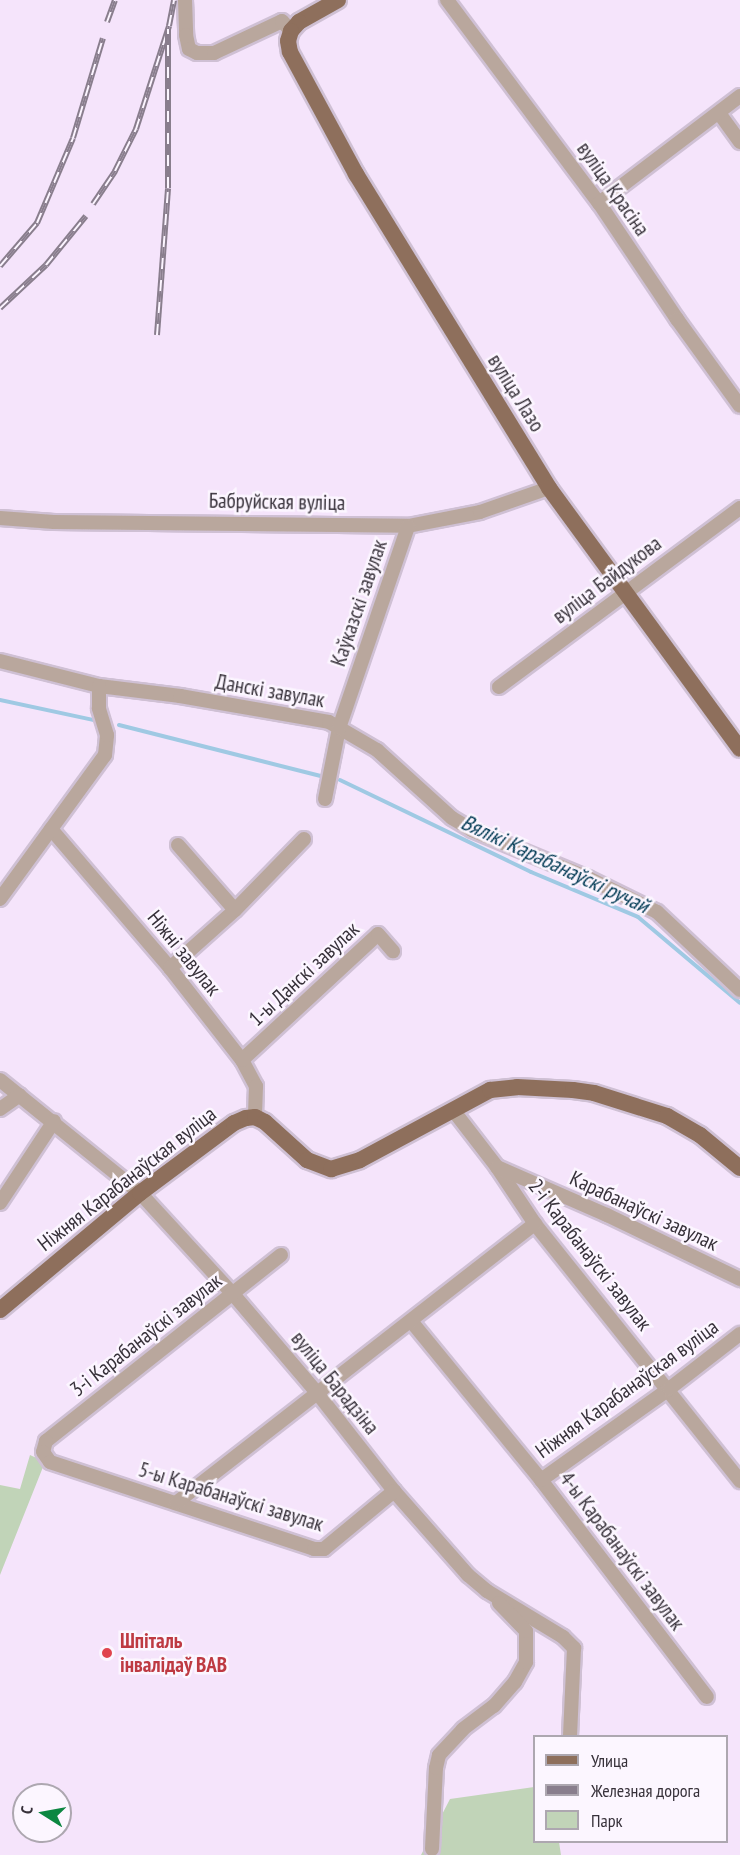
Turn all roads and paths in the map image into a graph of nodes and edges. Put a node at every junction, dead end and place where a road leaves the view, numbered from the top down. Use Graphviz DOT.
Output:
graph roads {
  1 [pos="185,0"];
  2 [pos="338,0"];
  3 [pos="447,0"];
  4 [pos="289,36"];
  5 [pos="740,96"];
  6 [pos="719,113"];
  7 [pos="740,142"];
  8 [pos="598,203"];
  9 [pos="740,406"];
  10 [pos="549,488"];
  11 [pos="740,508"];
  12 [pos="0,518"];
  13 [pos="408,526"];
  14 [pos="624,594"];
  15 [pos="0,661"];
  16 [pos="99,686"];
  17 [pos="499,687"];
  18 [pos="339,728"];
  19 [pos="740,749"];
  20 [pos="325,799"];
  21 [pos="51,829"];
  22 [pos="304,839"];
  23 [pos="178,845"];
  24 [pos="0,899"];
  25 [pos="235,910"];
  26 [pos="393,951"];
  27 [pos="170,968"];
  28 [pos="740,990"];
  29 [pos="242,1060"];
  30 [pos="0,1080"];
  31 [pos="20,1095"];
  32 [pos="0,1109"];
  33 [pos="453,1110"];
  34 [pos="255,1117"];
  35 [pos="54,1121"];
  36 [pos="497,1167"];
  37 [pos="740,1168"];
  38 [pos="140,1193"];
  39 [pos="0,1203"];
  40 [pos="536,1224"];
  41 [pos="281,1255"];
  42 [pos="740,1280"];
  43 [pos="233,1294"];
  44 [pos="0,1310"];
  45 [pos="411,1321"];
  46 [pos="740,1334"];
  47 [pos="669,1389"];
  48 [pos="318,1394"];
  49 [pos="43,1452"];
  50 [pos="541,1480"];
  51 [pos="740,1481"];
  52 [pos="394,1491"];
  53 [pos="176,1503"];
  54 [pos="487,1591"];
  55 [pos="707,1697"];
  56 [pos="570,1735"];
  57 [pos="432,1849"];
  1 -- 4 [label="street"];
  2 -- 4 [label="main road"];
  3 -- 8 [label="street, вуліца Красіна"];
  4 -- 10 [label="main road, вуліца Лазо"];
  5 -- 6 [label="street"];
  6 -- 7 [label="street"];
  6 -- 8 [label="street"];
  8 -- 9 [label="street, вуліца Красіна"];
  10 -- 13 [label="street, Бабруйская вуліца"];
  10 -- 14 [label="main road, вуліца Лазо"];
  11 -- 14 [label="street, вуліца Байдукова"];
  12 -- 13 [label="street, Бабруйская вуліца"];
  13 -- 18 [label="street, Каўказскі завулак"];
  14 -- 17 [label="street, вуліца Байдукова"];
  14 -- 19 [label="main road, вуліца Лазо"];
  15 -- 16 [label="street, Данскі завулак"];
  16 -- 18 [label="street, Данскі завулак"];
  16 -- 21 [label="street"];
  18 -- 20 [label="street, Каўказскі завулак"];
  18 -- 28 [label="street, Данскі завулак"];
  21 -- 24 [label="street"];
  21 -- 27 [label="street, Ніжні завулак"];
  22 -- 25 [label="street"];
  23 -- 25 [label="street"];
  25 -- 27 [label="street"];
  26 -- 29 [label="street, 1-ы Данскі завулак"];
  27 -- 29 [label="street, Ніжні завулак"];
  29 -- 34 [label="street, Ніжні завулак"];
  30 -- 31 [label="street, вуліца Барадзіна"];
  31 -- 32 [label="street"];
  31 -- 35 [label="street, вуліца Барадзіна"];
  33 -- 34 [label="main road"];
  33 -- 36 [label="street, 2-і Карабанаўскі завулак"];
  33 -- 37 [label="main road"];
  34 -- 38 [label="main road, Ніжняя Карабанаўская вуліца"];
  35 -- 38 [label="street, вуліца Барадзіна"];
  35 -- 39 [label="street"];
  36 -- 40 [label="street, 2-і Карабанаўскі завулак"];
  36 -- 42 [label="street, Карабанаўскі завулак"];
  38 -- 43 [label="street, вуліца Барадзіна"];
  38 -- 44 [label="main road, Ніжняя Карабанаўская вуліца"];
  40 -- 45 [label="street"];
  40 -- 47 [label="street, 2-і Карабанаўскі завулак"];
  41 -- 43 [label="street, 3-і Карабанаўскі завулак"];
  43 -- 48 [label="street, вуліца Барадзіна"];
  43 -- 49 [label="street, 3-і Карабанаўскі завулак"];
  45 -- 48 [label="street"];
  45 -- 50 [label="street, 4-ы Карабанаўскі завулак"];
  46 -- 47 [label="street, Ніжняя Карабанаўская вуліца"];
  47 -- 50 [label="street, Ніжняя Карабанаўская вуліца"];
  47 -- 51 [label="street, 2-і Карабанаўскі завулак"];
  48 -- 52 [label="street, вуліца Барадзіна"];
  48 -- 53 [label="street"];
  49 -- 53 [label="street, 5-ы Карабанаўскі завулак"];
  50 -- 55 [label="street, 4-ы Карабанаўскі завулак"];
  52 -- 53 [label="street, 5-ы Карабанаўскі завулак"];
  52 -- 54 [label="street, вуліца Барадзіна"];
  54 -- 56 [label="street, вуліца Барадзіна"];
  54 -- 57 [label="street"];
}
